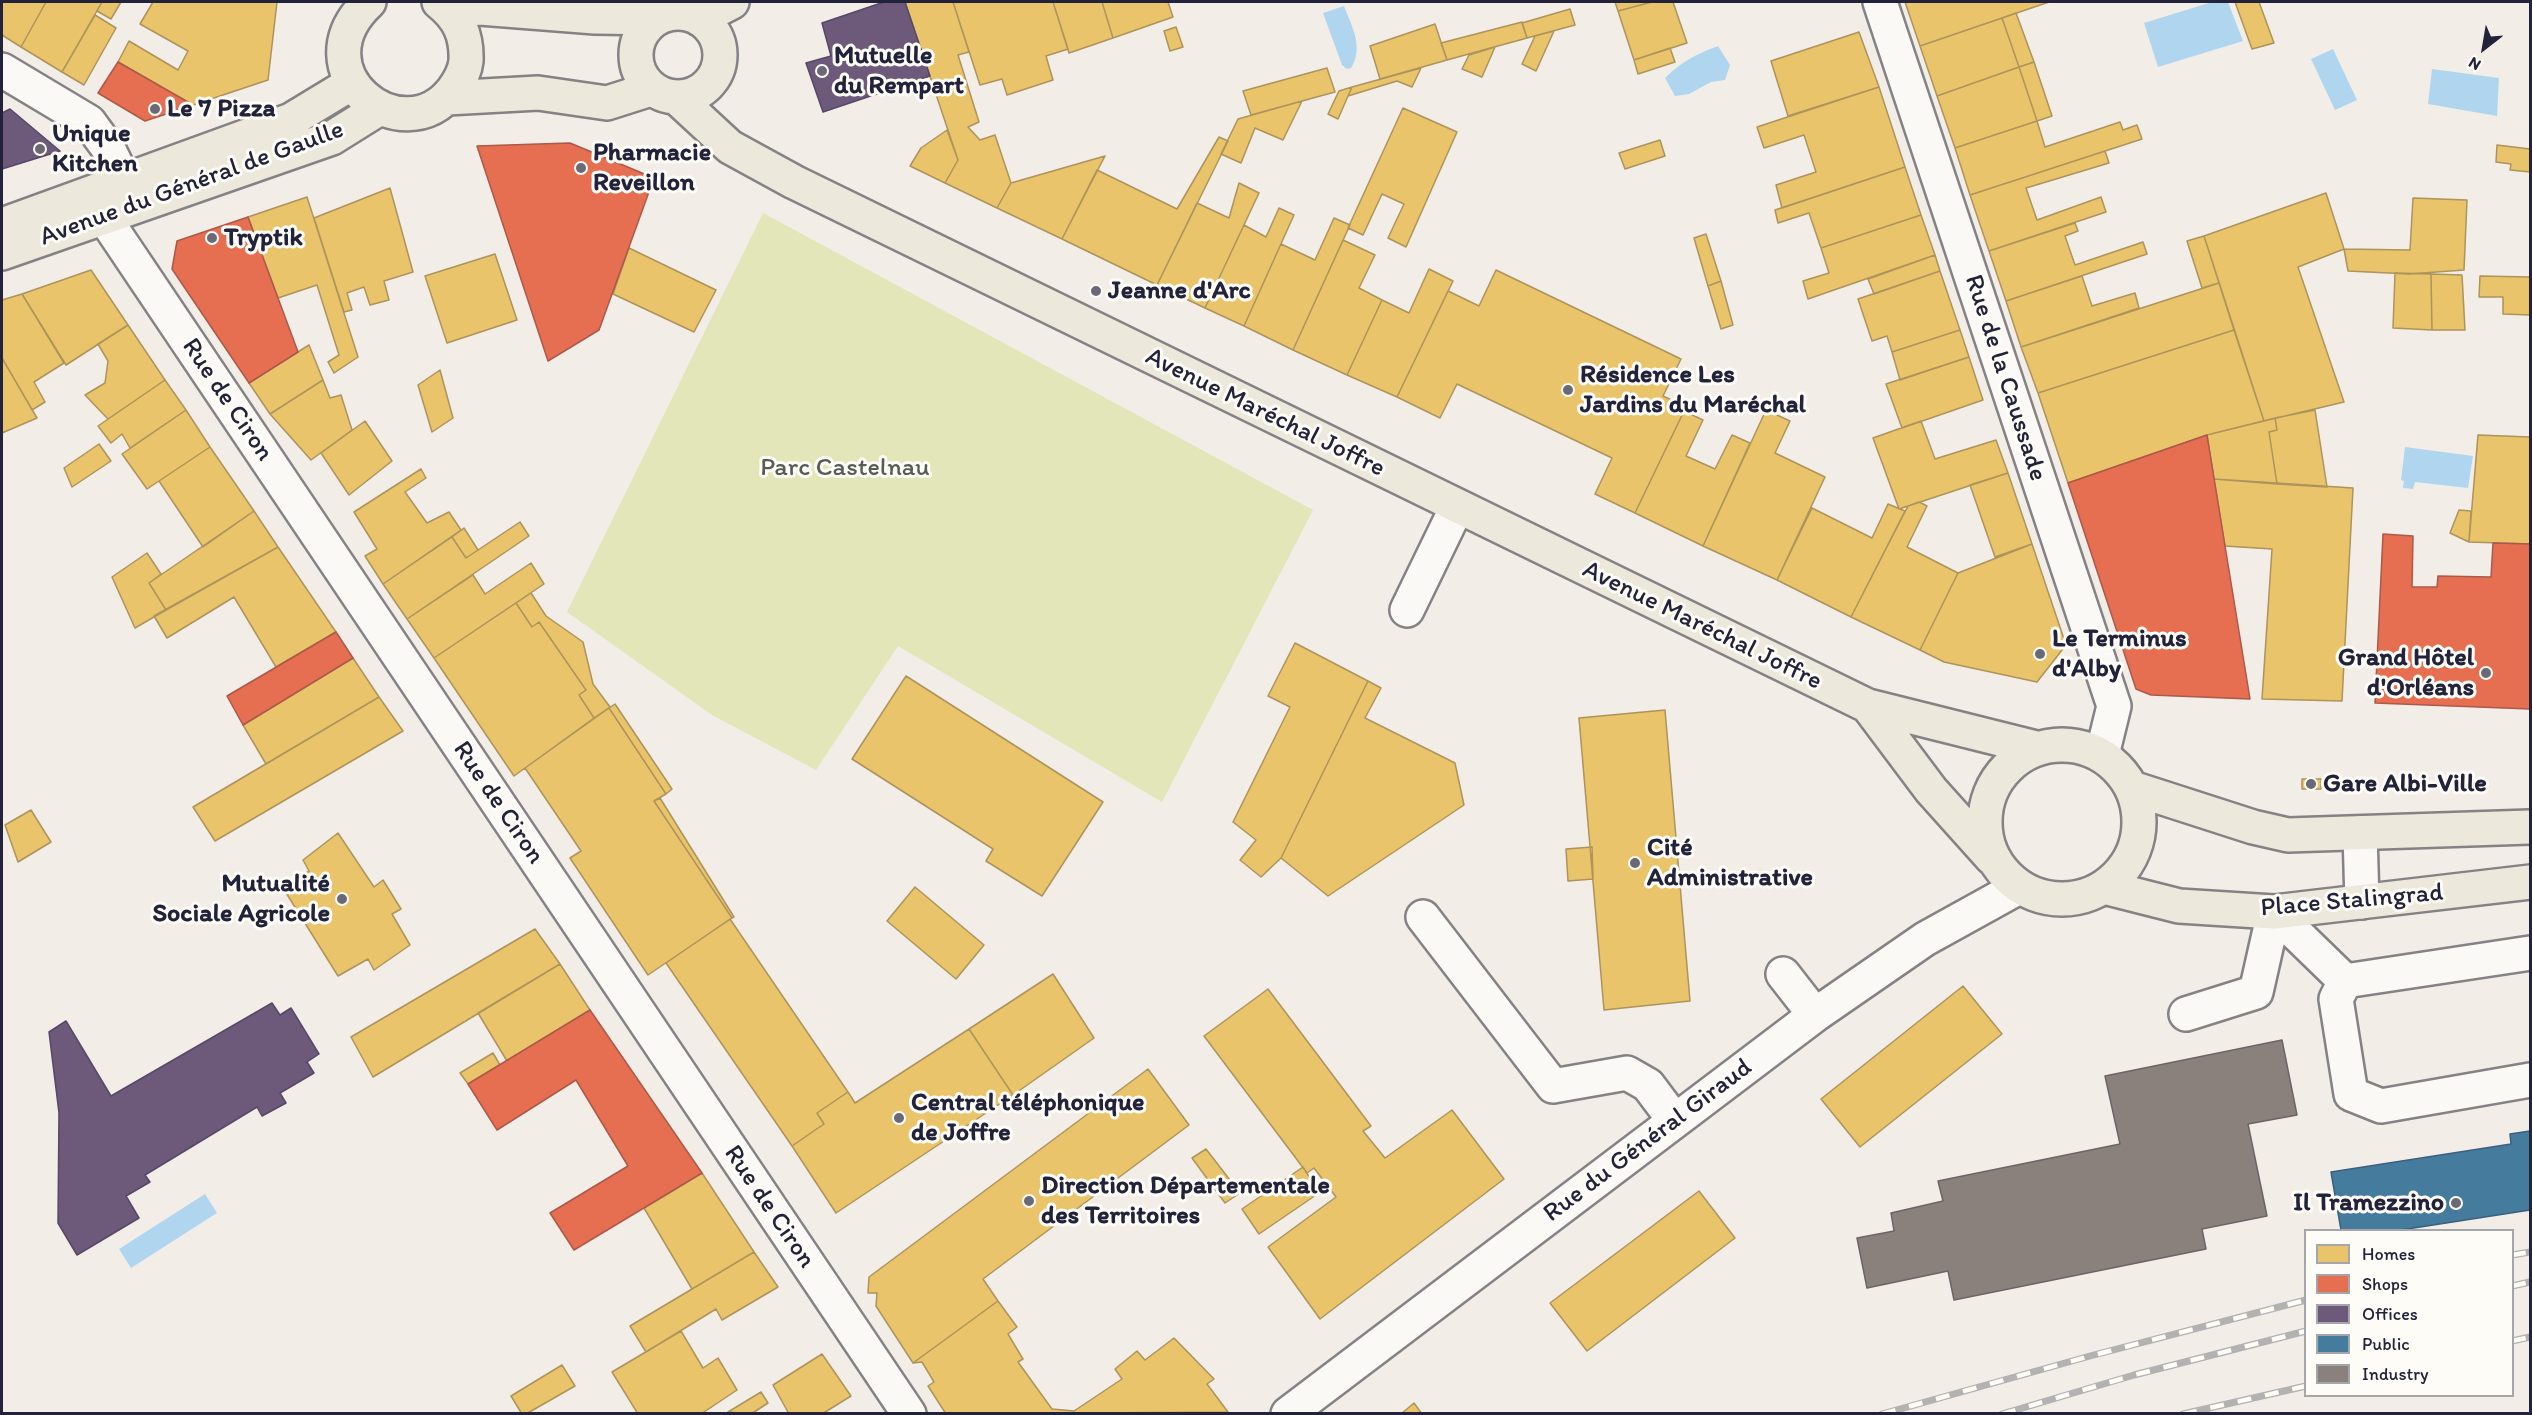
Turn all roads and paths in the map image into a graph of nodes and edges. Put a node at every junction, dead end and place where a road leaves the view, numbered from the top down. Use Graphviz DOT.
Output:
graph roads {
  1 [pos="369,2"];
  2 [pos="732,2"];
  3 [pos="1880,2"];
  4 [pos="446,7"];
  5 [pos="658,18"];
  6 [pos="699,19"];
  7 [pos="2,70"];
  8 [pos="352,83"];
  9 [pos="664,93"];
  10 [pos="447,98"];
  11 [pos="380,108"];
  12 [pos="124,181"];
  13 [pos="96,205"];
  14 [pos="2,225"];
  15 [pos="2,254"];
  16 [pos="1457,507"];
  17 [pos="1407,610"];
  18 [pos="1868,706"];
  19 [pos="2036,748"];
  20 [pos="2102,755"];
  21 [pos="2132,788"];
  22 [pos="2530,827"];
  23 [pos="2360,833"];
  24 [pos="1995,861"];
  25 [pos="2530,882"];
  26 [pos="2019,886"];
  27 [pos="2104,887"];
  28 [pos="2362,902"];
  29 [pos="2274,912"];
  30 [pos="1423,917"];
  31 [pos="2530,953"];
  32 [pos="1784,974"];
  33 [pos="2345,981"];
  34 [pos="2186,1014"];
  35 [pos="1815,1015"];
  36 [pos="2530,1080"];
  37 [pos="1675,1121"];
  38 [pos="909,1413"];
  39 [pos="1288,1413"];
  1 -- 8 [label="main road"];
  2 -- 6 [label="main road"];
  3 -- 20 [label="street, Rue de la Caussade"];
  4 -- 5 [label="main road"];
  4 -- 10 [label="main road"];
  5 -- 6 [label="main road"];
  5 -- 9 [label="main road"];
  6 -- 9 [label="main road"];
  7 -- 12 [label="street"];
  8 -- 11 [label="main road"];
  8 -- 12 [label="main road, Avenue du Général de Gaulle"];
  9 -- 10 [label="main road"];
  9 -- 16 [label="main road, Avenue Maréchal Joffre"];
  10 -- 11 [label="main road"];
  11 -- 13 [label="main road, Avenue du Général de Gaulle"];
  12 -- 13 [label="main road, Avenue du Général de Gaulle"];
  13 -- 14 [label="main road, Avenue du Général de Gaulle"];
  13 -- 15 [label="main road, Avenue du Général de Gaulle"];
  13 -- 38 [label="street, Rue de Ciron"];
  16 -- 17 [label="street"];
  16 -- 18 [label="main road, Avenue Maréchal Joffre"];
  18 -- 19 [label="main road, Avenue Maréchal Joffre"];
  18 -- 24 [label="main road"];
  19 -- 20 [label="main road"];
  19 -- 24 [label="main road"];
  20 -- 21 [label="main road"];
  21 -- 23 [label="main road"];
  21 -- 27 [label="main road"];
  22 -- 23 [label="main road"];
  23 -- 28 [label="street"];
  24 -- 26 [label="main road"];
  25 -- 28 [label="main road, Place Stalingrad"];
  26 -- 27 [label="main road"];
  26 -- 35 [label="street, Rue du Général Giraud"];
  27 -- 29 [label="main road, Place Stalingrad"];
  28 -- 29 [label="main road, Place Stalingrad"];
  29 -- 33 [label="street"];
  29 -- 34 [label="street"];
  30 -- 37 [label="street"];
  31 -- 33 [label="street"];
  32 -- 35 [label="street"];
  33 -- 36 [label="street"];
  35 -- 37 [label="street, Rue du Général Giraud"];
  37 -- 39 [label="street, Rue du Général Giraud"];
}
